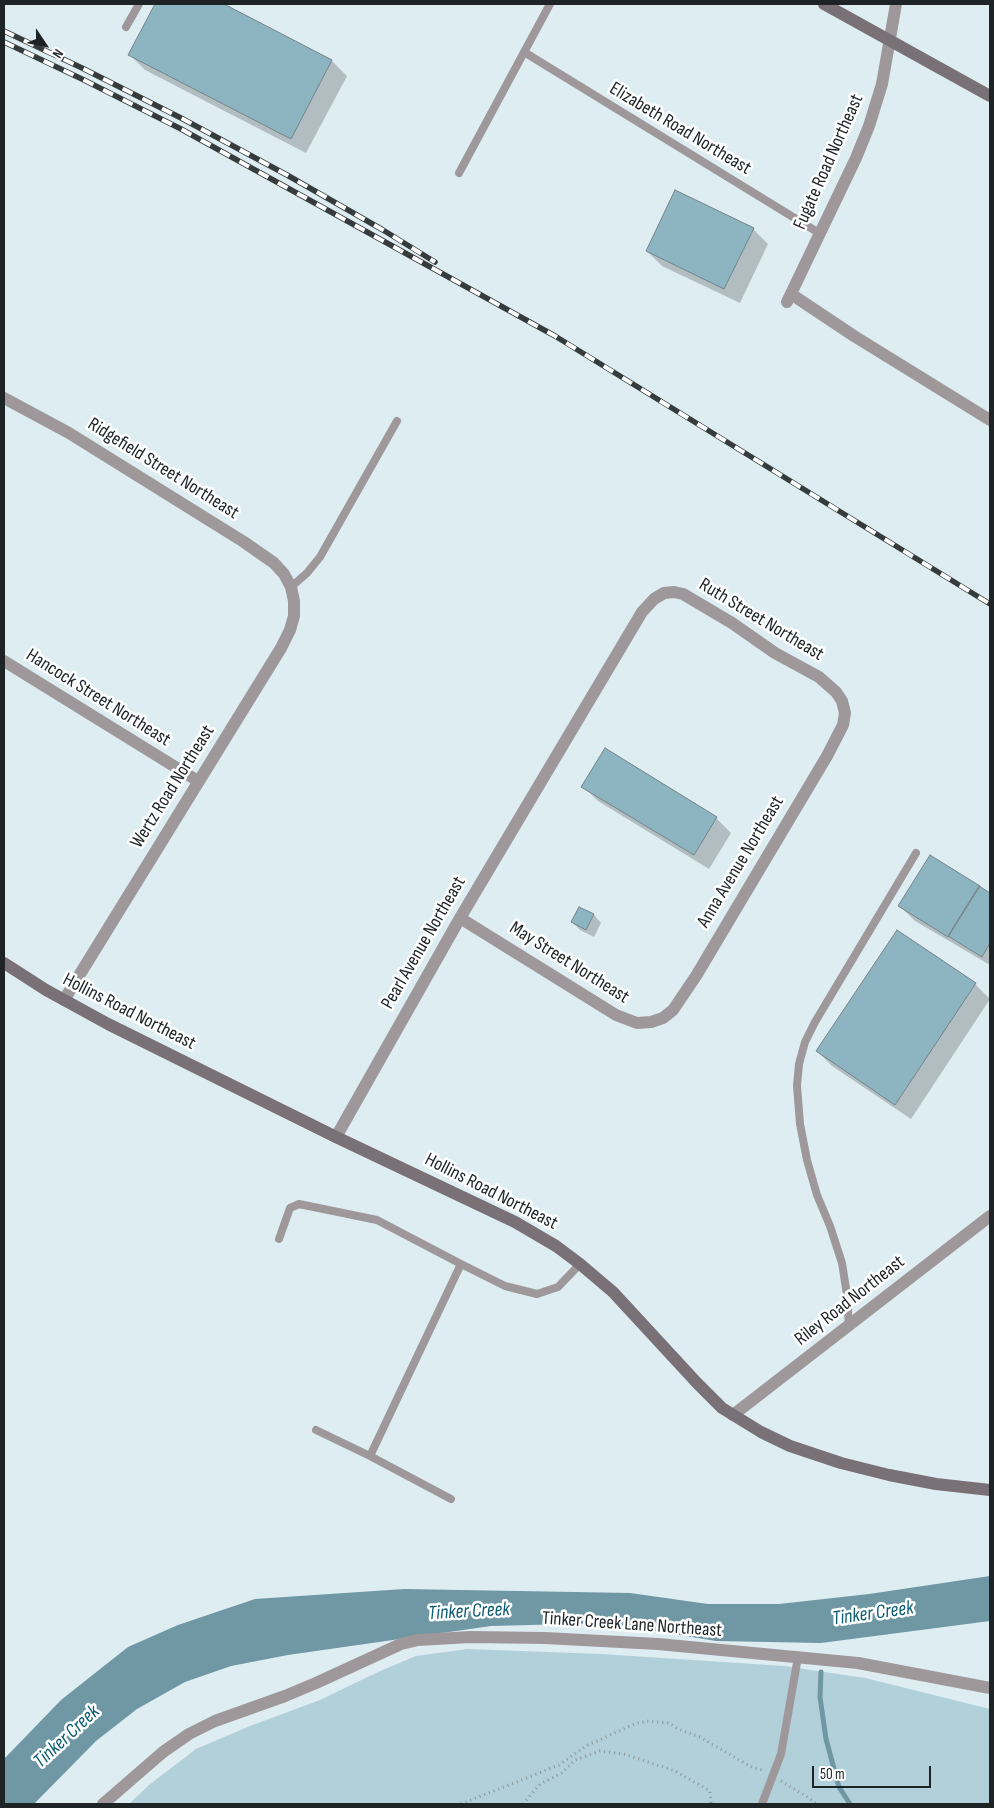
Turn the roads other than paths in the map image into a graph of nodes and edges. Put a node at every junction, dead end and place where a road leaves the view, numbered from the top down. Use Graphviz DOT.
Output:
graph roads {
  1 [pos="139,4"];
  2 [pos="550,4"];
  3 [pos="824,4"];
  4 [pos="896,4"];
  5 [pos="126,28"];
  6 [pos="891,40"];
  7 [pos="524,52"];
  8 [pos="990,96"];
  9 [pos="459,173"];
  10 [pos="819,233"];
  11 [pos="4,398"];
  12 [pos="397,420"];
  13 [pos="990,420"];
  14 [pos="291,587"];
  15 [pos="4,661"];
  16 [pos="548,770"];
  17 [pos="816,773"];
  18 [pos="198,781"];
  19 [pos="916,853"];
  20 [pos="460,918"];
  21 [pos="4,963"];
  22 [pos="699,971"];
  23 [pos="64,1000"];
  24 [pos="336,1137"];
  25 [pos="990,1216"];
  26 [pos="279,1239"];
  27 [pos="461,1264"];
  28 [pos="580,1264"];
  29 [pos="849,1326"];
  30 [pos="733,1415"];
  31 [pos="316,1430"];
  32 [pos="370,1456"];
  33 [pos="990,1490"];
  34 [pos="450,1499"];
  35 [pos="798,1657"];
  36 [pos="990,1688"];
  37 [pos="103,1804"];
  38 [pos="762,1804"];
  1 -- 5 [label="lane"];
  2 -- 7 [label="lane"];
  3 -- 6 [label="main road"];
  4 -- 6 [label="street, Fugate Road Northeast"];
  6 -- 8 [label="main road"];
  6 -- 10 [label="street, Fugate Road Northeast"];
  7 -- 9 [label="lane"];
  7 -- 10 [label="lane, Elizabeth Road Northeast"];
  10 -- 13 [label="street, Fugate Road Northeast"];
  11 -- 14 [label="street, Ridgefield Street Northeast"];
  12 -- 14 [label="lane"];
  14 -- 18 [label="street, Wertz Road Northeast"];
  15 -- 18 [label="street, Hancock Street Northeast"];
  16 -- 17 [label="street, Ruth Street Northeast"];
  16 -- 20 [label="street, Pearl Avenue Northeast"];
  17 -- 22 [label="street, Anna Avenue Northeast"];
  18 -- 23 [label="street, Wertz Road Northeast"];
  19 -- 29 [label="lane"];
  20 -- 22 [label="street, May Street Northeast"];
  20 -- 24 [label="street, Pearl Avenue Northeast"];
  21 -- 23 [label="main road, Hollins Road Northeast"];
  23 -- 24 [label="main road, Hollins Road Northeast"];
  24 -- 28 [label="main road, Hollins Road Northeast"];
  25 -- 29 [label="street, Riley Road Northeast"];
  26 -- 27 [label="lane"];
  27 -- 28 [label="lane"];
  27 -- 32 [label="lane"];
  28 -- 30 [label="main road, Hollins Road Northeast"];
  29 -- 30 [label="street, Riley Road Northeast"];
  30 -- 33 [label="main road, Hollins Road Northeast"];
  31 -- 32 [label="lane"];
  32 -- 34 [label="lane"];
  35 -- 36 [label="street, Tinker Creek Lane Northeast"];
  35 -- 37 [label="street, Tinker Creek Lane Northeast"];
  35 -- 38 [label="lane"];
}
